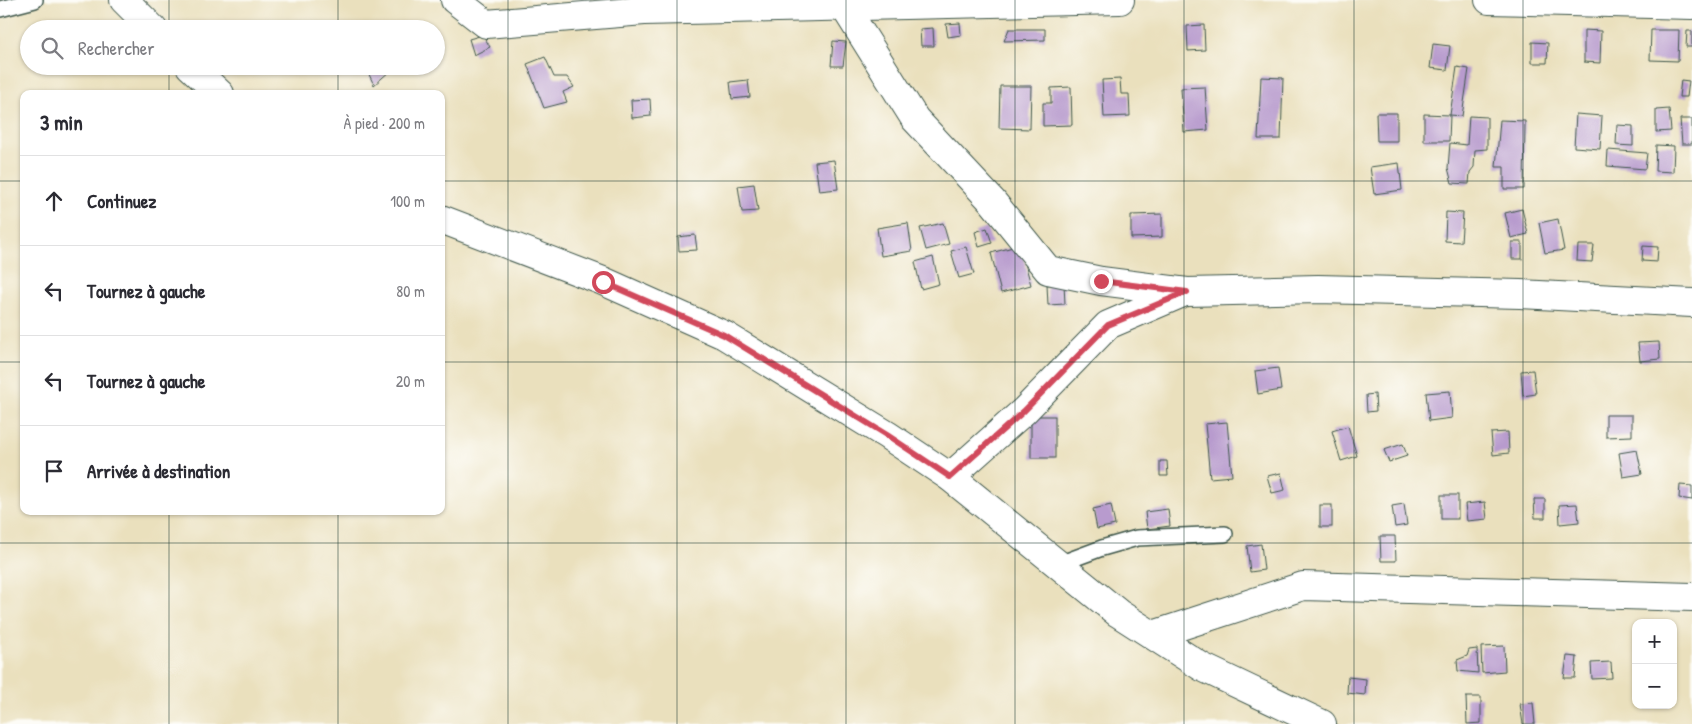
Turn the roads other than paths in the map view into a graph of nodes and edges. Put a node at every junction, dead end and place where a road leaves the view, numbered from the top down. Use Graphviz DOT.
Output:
graph roads {
  1 [pos="34,0"];
  2 [pos="124,0"];
  3 [pos="456,0"];
  4 [pos="1120,0"];
  5 [pos="1489,0"];
  6 [pos="1692,5"];
  7 [pos="844,6"];
  8 [pos="0,9"];
  9 [pos="144,20"];
  10 [pos="200,75"];
  11 [pos="216,90"];
  12 [pos="445,221"];
  13 [pos="1187,292"];
  14 [pos="1692,303"];
  15 [pos="950,477"];
  16 [pos="1224,534"];
  17 [pos="1059,564"];
  18 [pos="1692,597"];
  19 [pos="1153,635"];
  20 [pos="1322,724"];
  1 -- 8 [label="lane"];
  2 -- 9 [label="street"];
  3 -- 7 [label="street"];
  4 -- 7 [label="street"];
  5 -- 6 [label="street"];
  7 -- 13 [label="street"];
  10 -- 11 [label="street"];
  12 -- 15 [label="street"];
  13 -- 14 [label="street"];
  13 -- 15 [label="street"];
  15 -- 17 [label="street"];
  16 -- 17 [label="lane"];
  17 -- 19 [label="street"];
  18 -- 19 [label="street"];
  19 -- 20 [label="street"];
}
